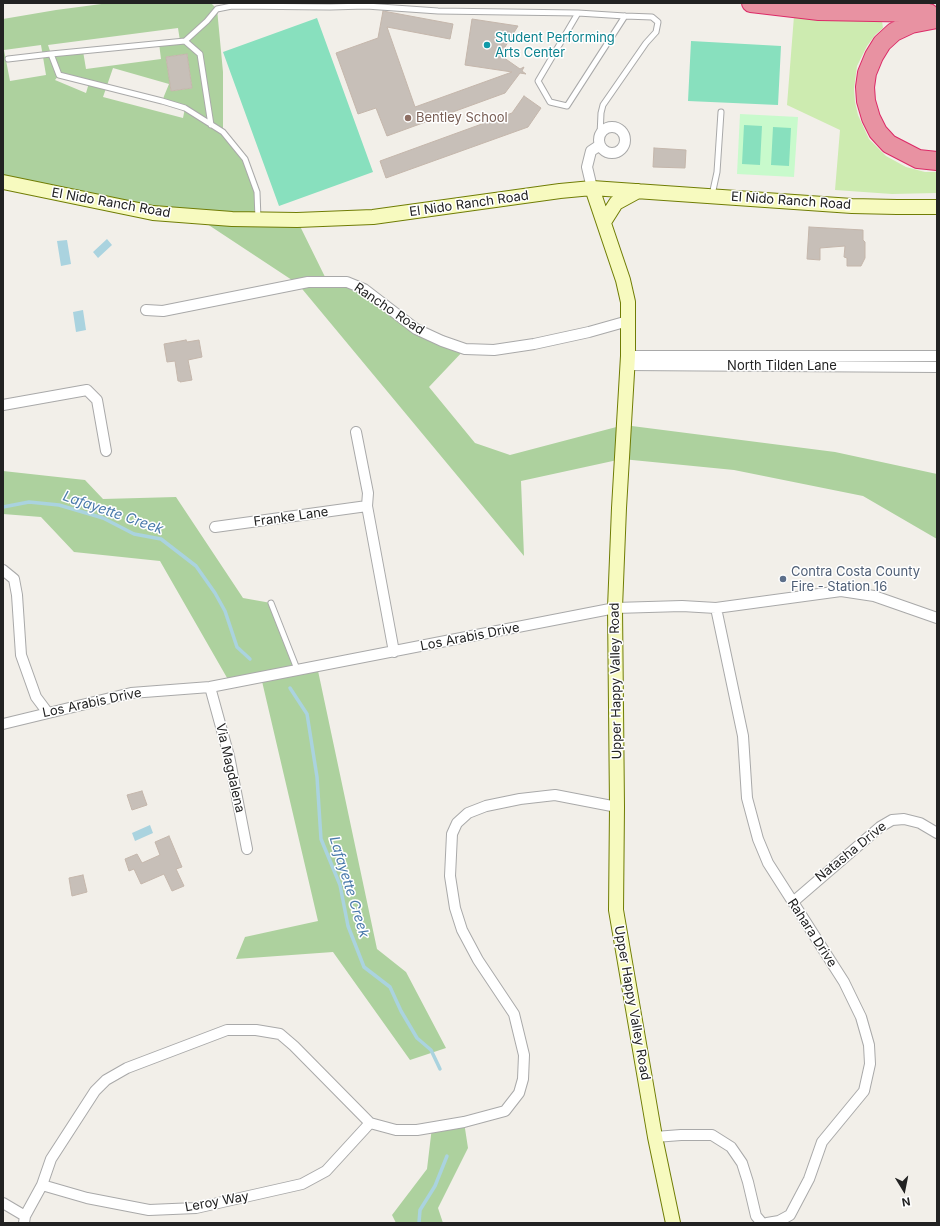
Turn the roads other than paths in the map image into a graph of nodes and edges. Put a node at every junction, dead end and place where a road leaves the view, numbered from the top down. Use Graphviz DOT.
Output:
graph roads {
  1 [pos="751,3"];
  2 [pos="578,13"];
  3 [pos="937,14"];
  4 [pos="625,16"];
  5 [pos="937,19"];
  6 [pos="185,41"];
  7 [pos="51,54"];
  8 [pos="8,59"];
  9 [pos="721,112"];
  10 [pos="210,125"];
  11 [pos="600,140"];
  12 [pos="937,161"];
  13 [pos="3,182"];
  14 [pos="592,188"];
  15 [pos="639,191"];
  16 [pos="712,196"];
  17 [pos="937,206"];
  18 [pos="258,219"];
  19 [pos="604,222"];
  20 [pos="146,310"];
  21 [pos="628,320"];
  22 [pos="937,356"];
  23 [pos="628,360"];
  24 [pos="937,367"];
  25 [pos="3,404"];
  26 [pos="356,432"];
  27 [pos="106,451"];
  28 [pos="367,506"];
  29 [pos="215,527"];
  30 [pos="3,570"];
  31 [pos="271,603"];
  32 [pos="615,608"];
  33 [pos="716,608"];
  34 [pos="937,618"];
  35 [pos="394,652"];
  36 [pos="297,669"];
  37 [pos="210,687"];
  38 [pos="48,713"];
  39 [pos="3,724"];
  40 [pos="617,807"];
  41 [pos="937,833"];
  42 [pos="247,849"];
  43 [pos="793,902"];
  44 [pos="370,1123"];
  45 [pos="656,1137"];
  46 [pos="42,1185"];
  47 [pos="3,1203"];
  48 [pos="24,1220"];
  49 [pos="673,1223"];
  50 [pos="762,1223"];
  51 [pos="767,1223"];
  1 -- 3 [label="highway"];
  2 -- 4 [label="lane"];
  2 -- 4 [label="lane"];
  2 -- 6 [label="lane"];
  4 -- 11 [label="lane"];
  5 -- 12 [label="highway"];
  6 -- 7 [label="lane"];
  6 -- 10 [label="lane"];
  7 -- 8 [label="lane"];
  7 -- 10 [label="lane"];
  9 -- 16 [label="lane"];
  10 -- 18 [label="lane"];
  11 -- 14 [label="street, Upper Happy Valley Road"];
  13 -- 18 [label="street, El Nido Ranch Road"];
  14 -- 15 [label="street, El Nido Ranch Road"];
  14 -- 18 [label="street, El Nido Ranch Road"];
  14 -- 19 [label="street, Upper Happy Valley Road"];
  15 -- 16 [label="street, El Nido Ranch Road"];
  15 -- 19 [label="street"];
  16 -- 17 [label="street, El Nido Ranch Road"];
  19 -- 21 [label="street, Upper Happy Valley Road"];
  20 -- 21 [label="street, Rancho Road"];
  21 -- 23 [label="street, Upper Happy Valley Road"];
  22 -- 23 [label="street"];
  23 -- 24 [label="street, North Tilden Lane"];
  23 -- 32 [label="street, Upper Happy Valley Road"];
  25 -- 27 [label="street"];
  26 -- 28 [label="street"];
  28 -- 29 [label="street, Franke Lane"];
  28 -- 35 [label="street"];
  30 -- 38 [label="street"];
  31 -- 36 [label="lane"];
  32 -- 33 [label="street, Los Arabis Drive"];
  32 -- 35 [label="street, Los Arabis Drive"];
  32 -- 40 [label="street, Upper Happy Valley Road"];
  33 -- 34 [label="street, Los Arabis Drive"];
  33 -- 43 [label="street, Rahara Drive"];
  35 -- 36 [label="street, Los Arabis Drive"];
  36 -- 37 [label="street, Los Arabis Drive"];
  37 -- 38 [label="street, Los Arabis Drive"];
  37 -- 42 [label="street, Via Magdalena"];
  38 -- 39 [label="street, Los Arabis Drive"];
  40 -- 44 [label="street"];
  40 -- 45 [label="street, Upper Happy Valley Road"];
  41 -- 43 [label="street, Natasha Drive"];
  43 -- 51 [label="street, Rahara Drive"];
  44 -- 46 [label="street, Leroy Way"];
  44 -- 46 [label="street"];
  45 -- 49 [label="street, Upper Happy Valley Road"];
  45 -- 50 [label="street"];
  46 -- 48 [label="street"];
  47 -- 48 [label="street"];
}
